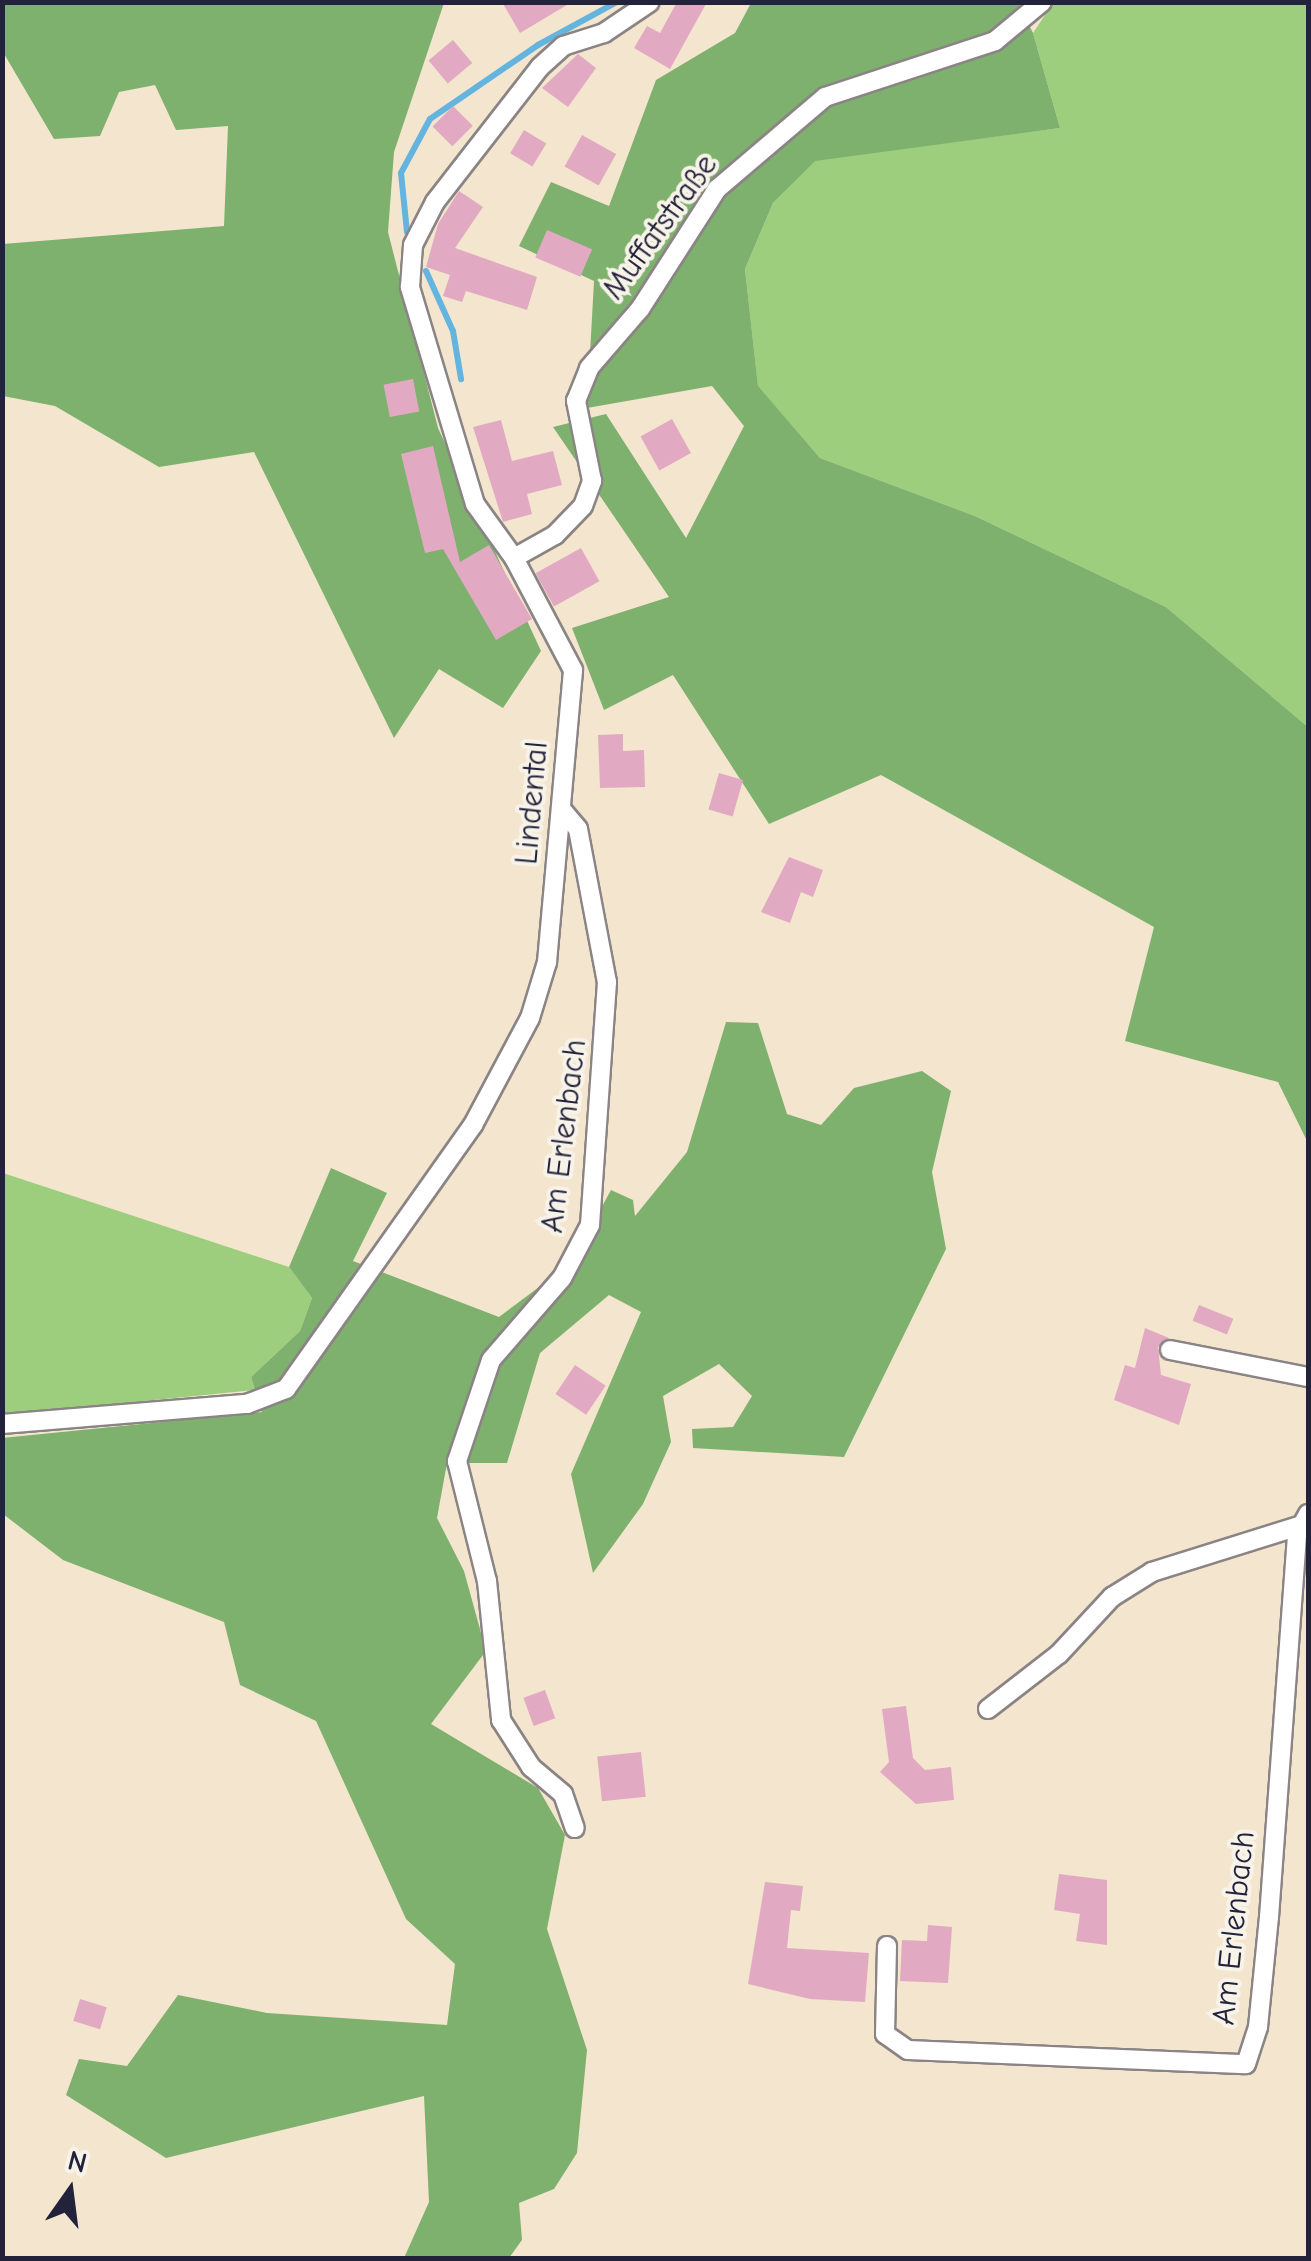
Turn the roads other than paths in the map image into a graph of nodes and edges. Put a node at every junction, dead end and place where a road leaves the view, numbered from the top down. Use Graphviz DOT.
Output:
graph roads {
  1 [pos="650,2"];
  2 [pos="1042,2"];
  3 [pos="514,558"];
  4 [pos="564,811"];
  5 [pos="1170,1350"];
  6 [pos="1308,1377"];
  7 [pos="2,1424"];
  8 [pos="1305,1520"];
  9 [pos="988,1709"];
  10 [pos="575,1828"];
  11 [pos="887,1946"];
  1 -- 3 [label="street, Lindental"];
  2 -- 3 [label="street, Muffatstraße"];
  3 -- 4 [label="street, Lindental"];
  4 -- 7 [label="street, Lindental"];
  4 -- 10 [label="street, Am Erlenbach"];
  5 -- 6 [label="street"];
  8 -- 9 [label="street, Am Erlenbach"];
  8 -- 11 [label="street, Am Erlenbach"];
}
